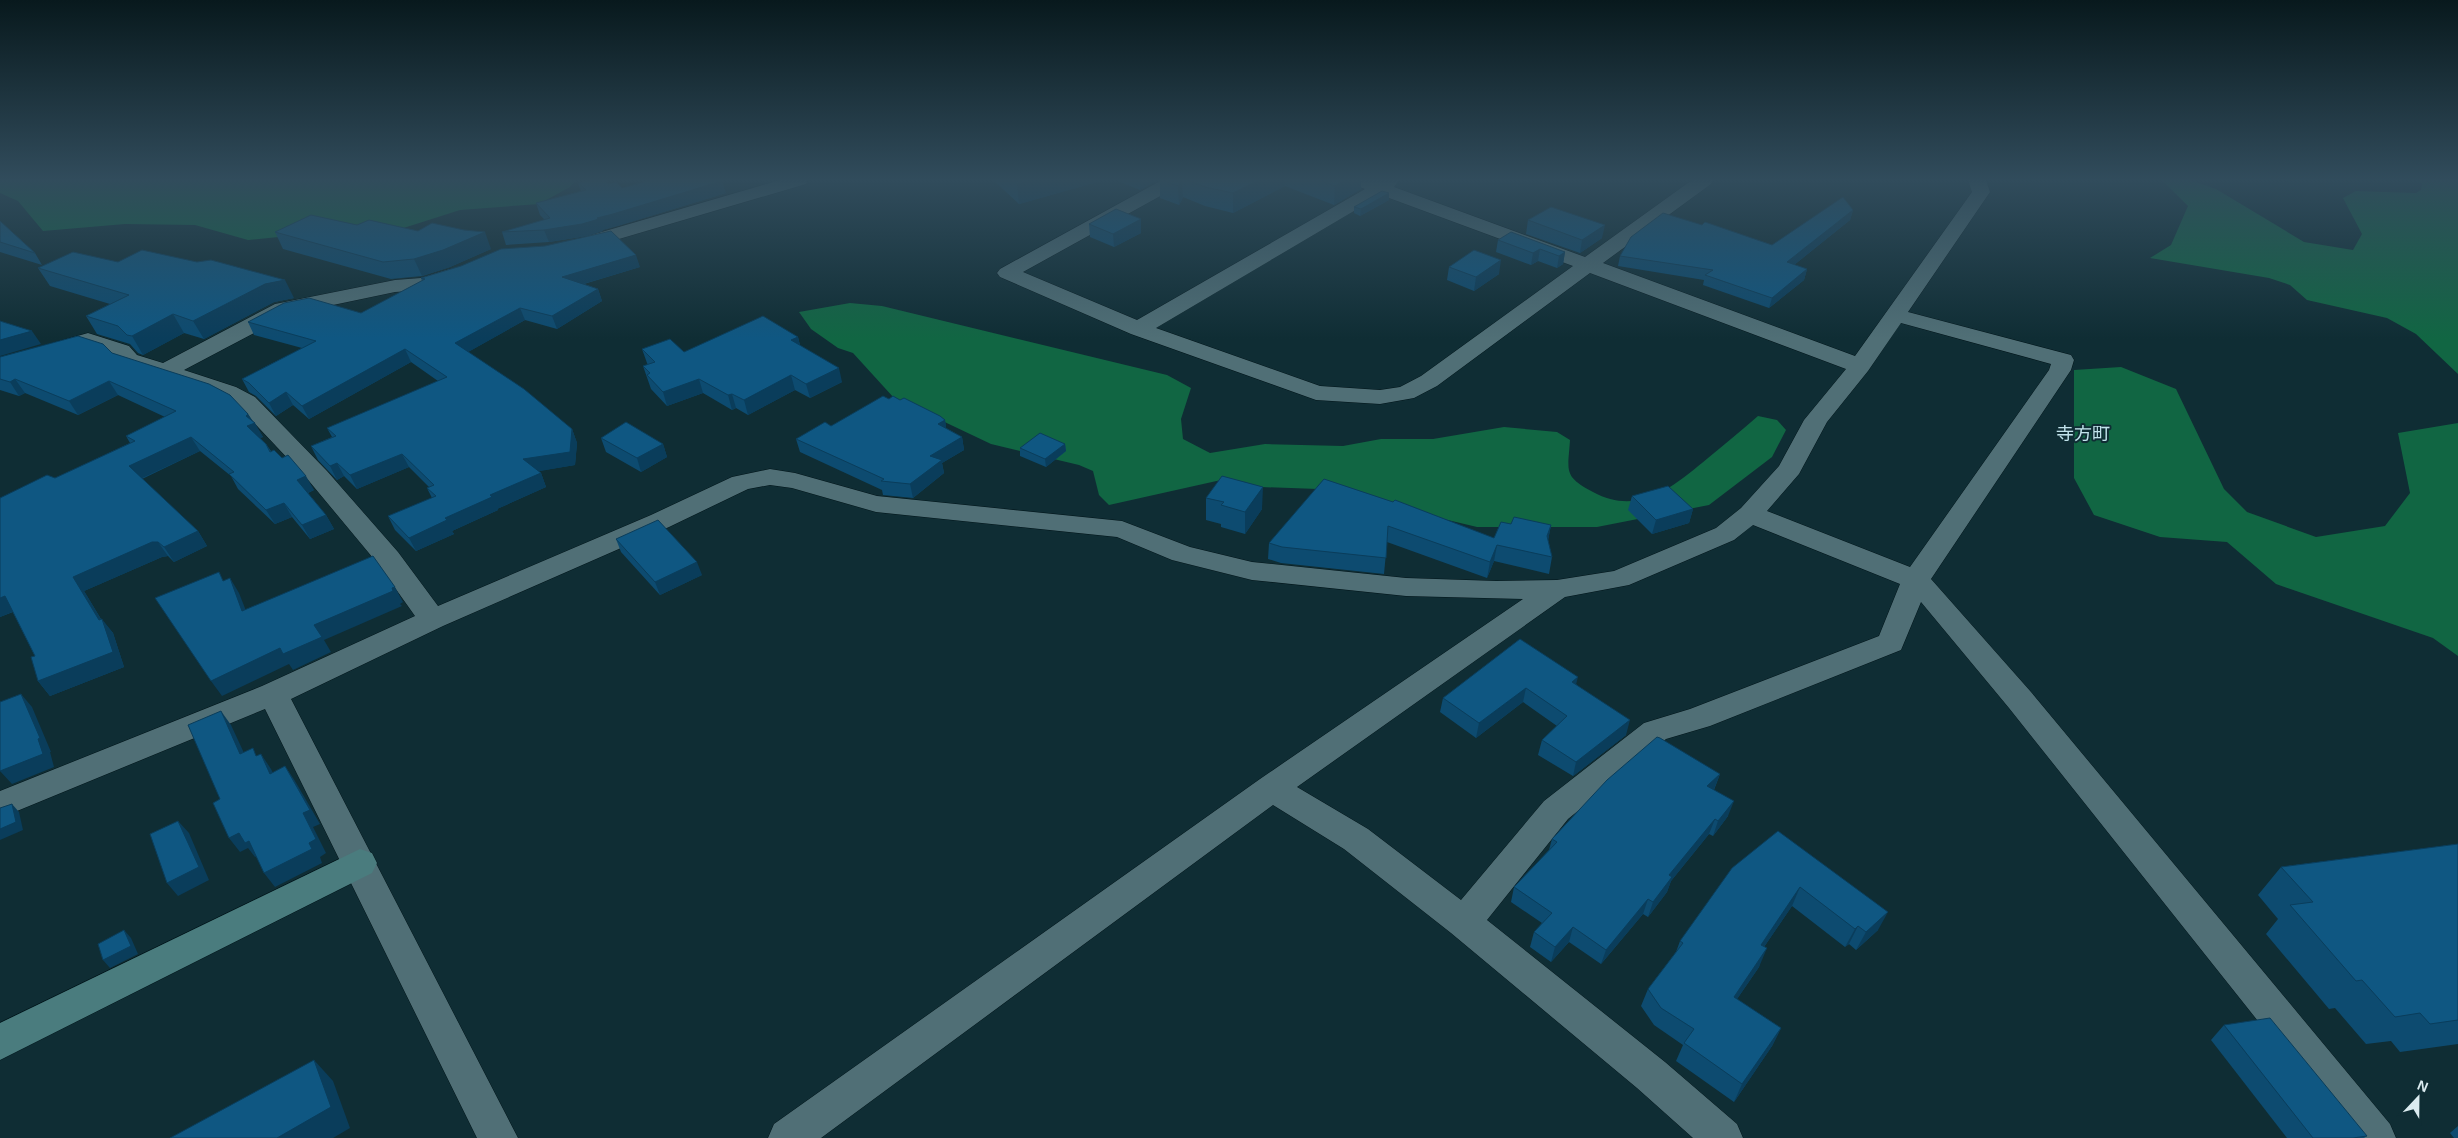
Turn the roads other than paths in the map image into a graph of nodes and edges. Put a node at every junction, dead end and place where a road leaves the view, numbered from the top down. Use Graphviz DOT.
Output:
graph roads {
  1 [pos="621,233"];
  2 [pos="1079,233"];
  3 [pos="1302,233"];
  4 [pos="1509,233"];
  5 [pos="1629,233"];
  6 [pos="1952,233"];
  7 [pos="557,248"];
  8 [pos="1586,264"];
  9 [pos="466,269"];
  10 [pos="1895,315"];
  11 [pos="1140,328"];
  12 [pos="0,364"];
  13 [pos="1860,366"];
  14 [pos="164,372"];
  15 [pos="1750,514"];
  16 [pos="1916,580"];
  17 [pos="1557,589"];
  18 [pos="433,618"];
  19 [pos="273,694"];
  20 [pos="1272,788"];
  21 [pos="0,805"];
  22 [pos="360,863"];
  23 [pos="1464,922"];
  24 [pos="0,1042"];
  25 [pos="498,1138"];
  26 [pos="788,1138"];
  27 [pos="1723,1138"];
  28 [pos="2376,1138"];
  1 -- 7 [label="street"];
  2 -- 11 [label="street"];
  3 -- 11 [label="street"];
  4 -- 8 [label="street"];
  5 -- 8 [label="street"];
  6 -- 10 [label="street"];
  8 -- 11 [label="street"];
  8 -- 13 [label="street"];
  9 -- 14 [label="street"];
  10 -- 13 [label="street"];
  10 -- 16 [label="street"];
  12 -- 14 [label="street"];
  13 -- 15 [label="street"];
  14 -- 18 [label="street"];
  15 -- 16 [label="street"];
  15 -- 17 [label="street"];
  16 -- 23 [label="street"];
  16 -- 28 [label="street"];
  17 -- 18 [label="street"];
  17 -- 20 [label="street"];
  18 -- 19 [label="street"];
  19 -- 21 [label="street"];
  19 -- 22 [label="street"];
  20 -- 23 [label="street"];
  20 -- 26 [label="street"];
  22 -- 24 [label="street"];
  22 -- 25 [label="street"];
  23 -- 27 [label="street"];
}
